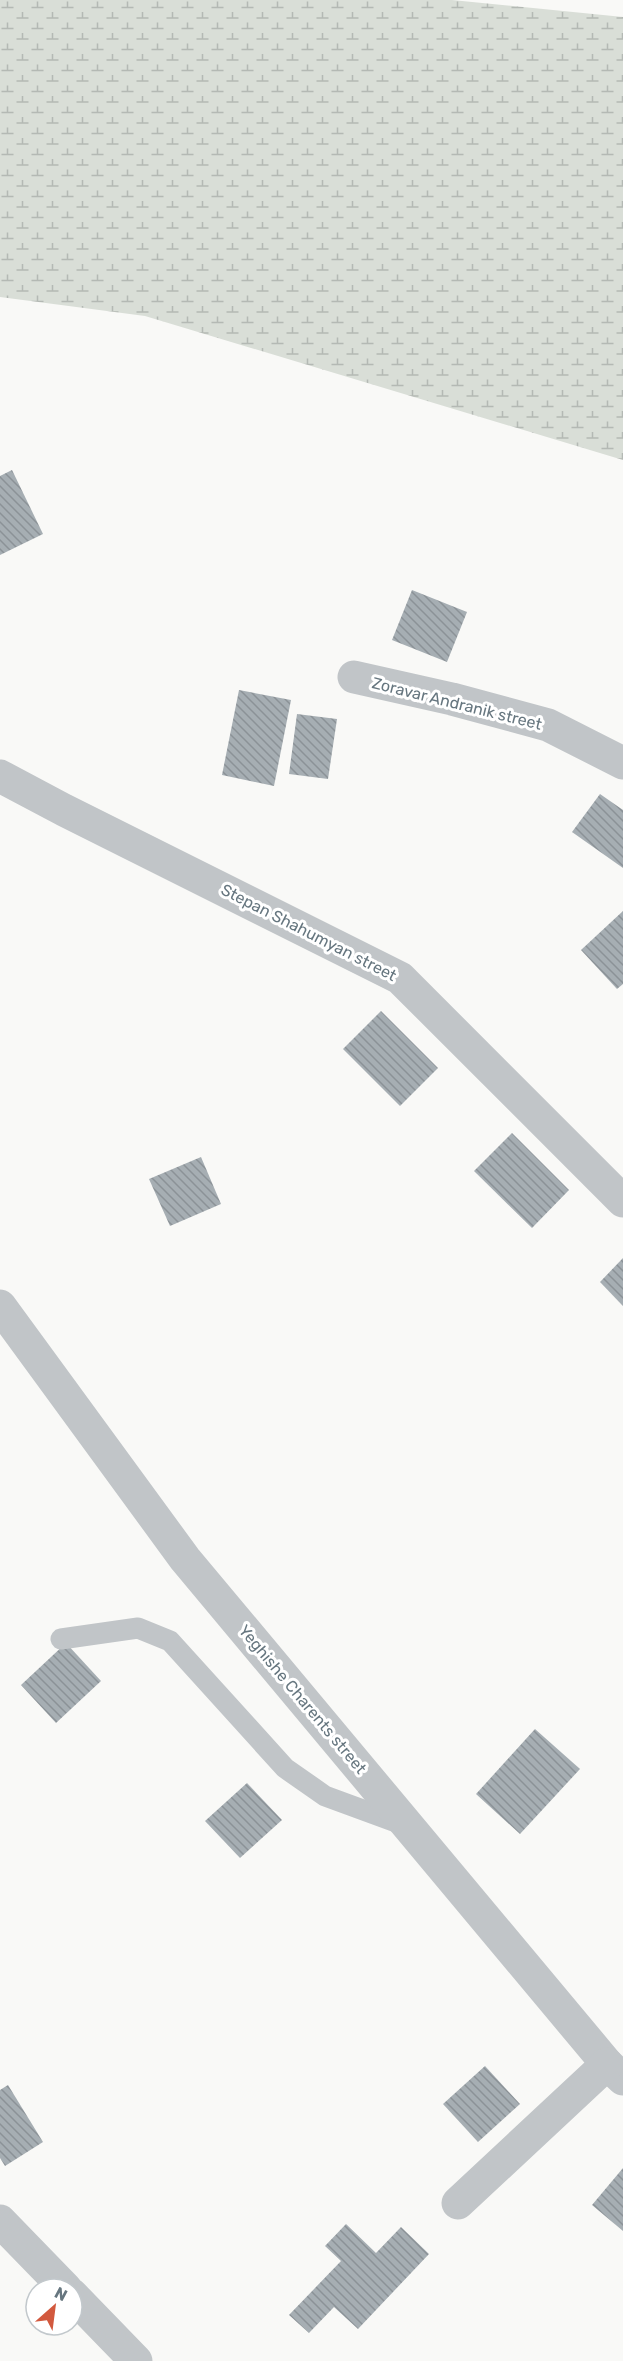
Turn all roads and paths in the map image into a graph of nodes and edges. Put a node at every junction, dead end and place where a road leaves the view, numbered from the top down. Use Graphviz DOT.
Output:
graph roads {
  1 [pos="354,677"];
  2 [pos="623,763"];
  3 [pos="0,776"];
  4 [pos="623,1201"];
  5 [pos="0,1306"];
  6 [pos="61,1639"];
  7 [pos="410,1828"];
  8 [pos="615,2071"];
  9 [pos="458,2203"];
  10 [pos="0,2221"];
  11 [pos="54,2277"];
  12 [pos="84,2307"];
  13 [pos="136,2361"];
  1 -- 2 [label="street, Zoravar Andranik street"];
  3 -- 4 [label="street, Stepan Shahumyan street"];
  5 -- 7 [label="street, Yeghishe Charents street"];
  6 -- 7 [label="lane"];
  7 -- 8 [label="street, Yeghishe Charents street"];
  8 -- 9 [label="street"];
  10 -- 11 [label="street"];
  12 -- 13 [label="street"];
}
